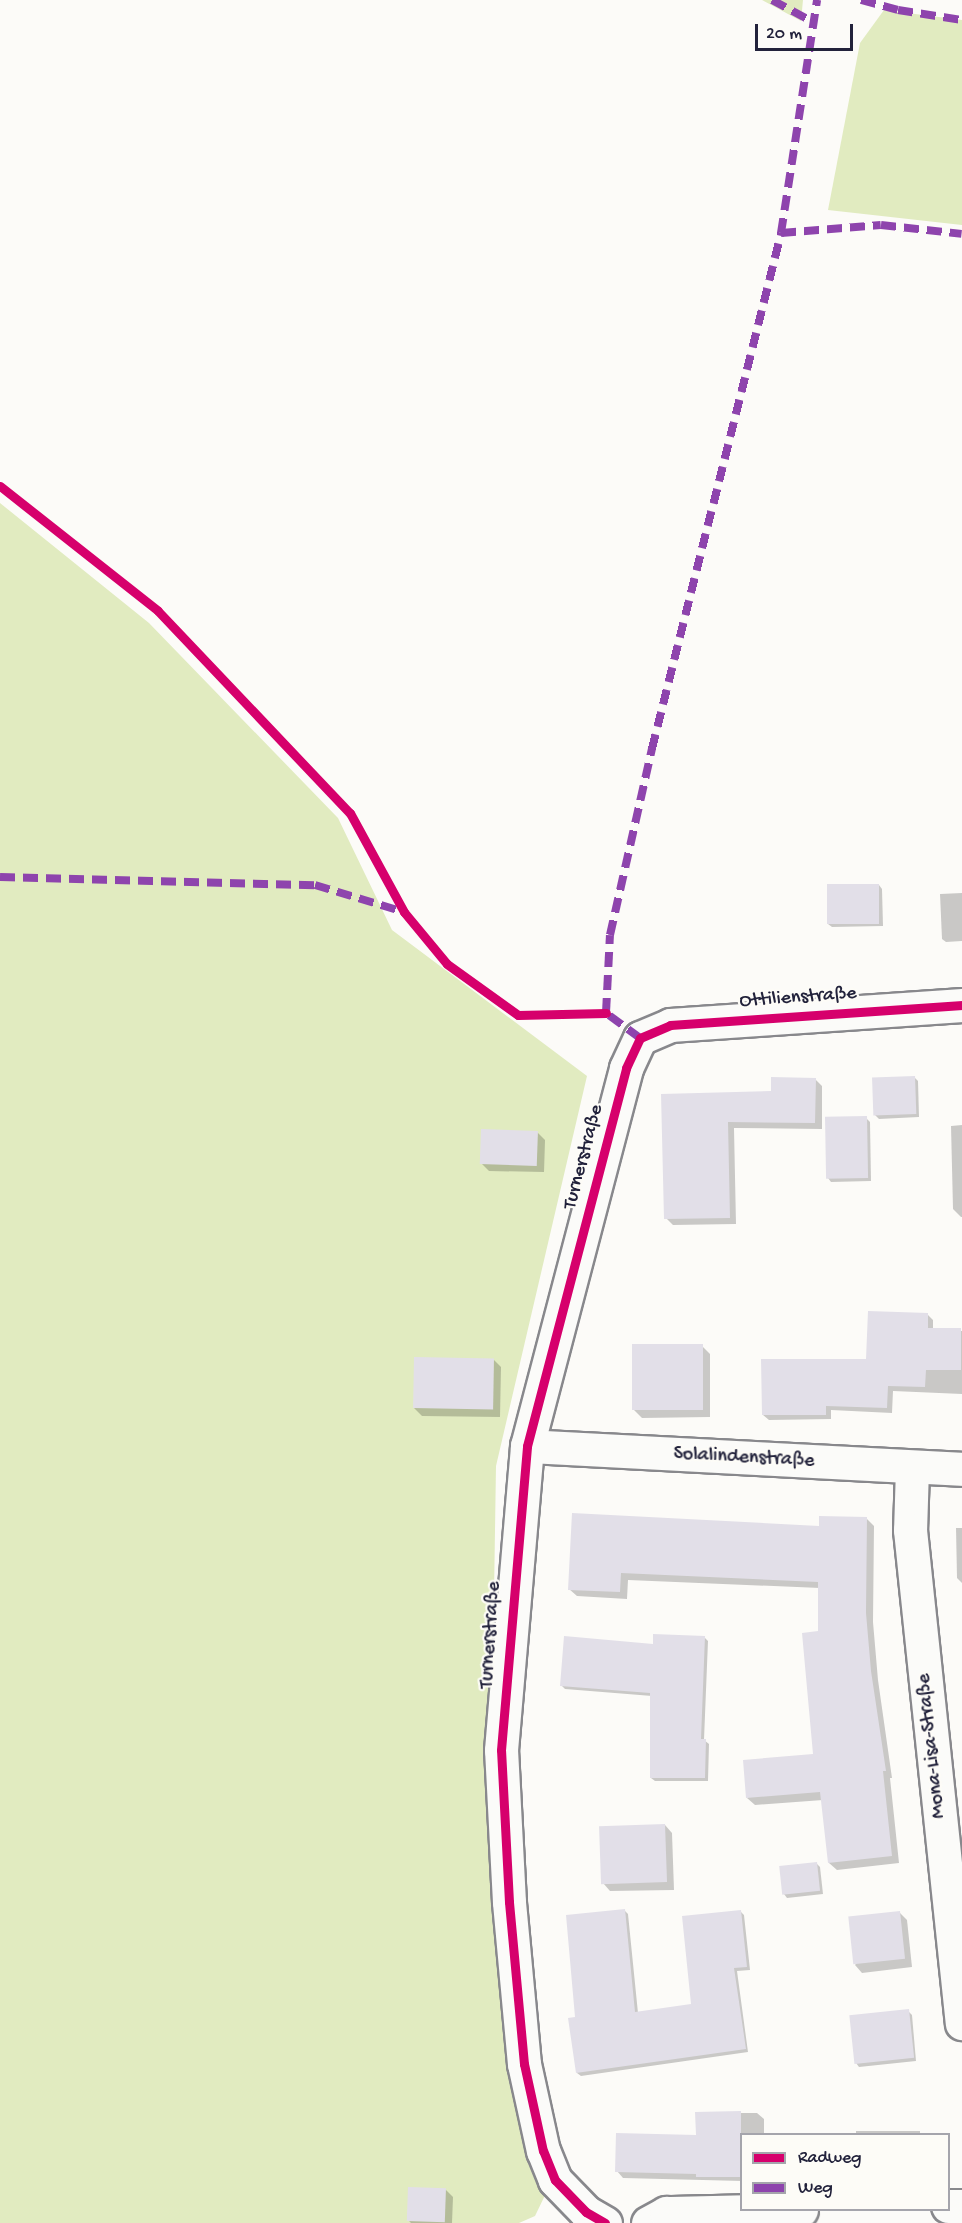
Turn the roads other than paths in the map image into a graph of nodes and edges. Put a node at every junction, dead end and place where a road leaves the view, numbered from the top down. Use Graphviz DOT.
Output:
graph roads {
  1 [pos="962,1005"];
  2 [pos="640,1038"];
  3 [pos="527,1446"];
  4 [pos="912,1468"];
  5 [pos="962,1469"];
  6 [pos="962,2023"];
  7 [pos="740,2211"];
  8 [pos="605,2223"];
  9 [pos="648,2223"];
  1 -- 2 [label="street, Ottilienstraße"];
  2 -- 3 [label="street, Turnerstraße"];
  3 -- 4 [label="street, Solalindenstraße"];
  3 -- 8 [label="street, Turnerstraße"];
  4 -- 5 [label="street, Solalindenstraße"];
  4 -- 6 [label="street, Mona-Lisa-Straße"];
  7 -- 9 [label="street"];
}
